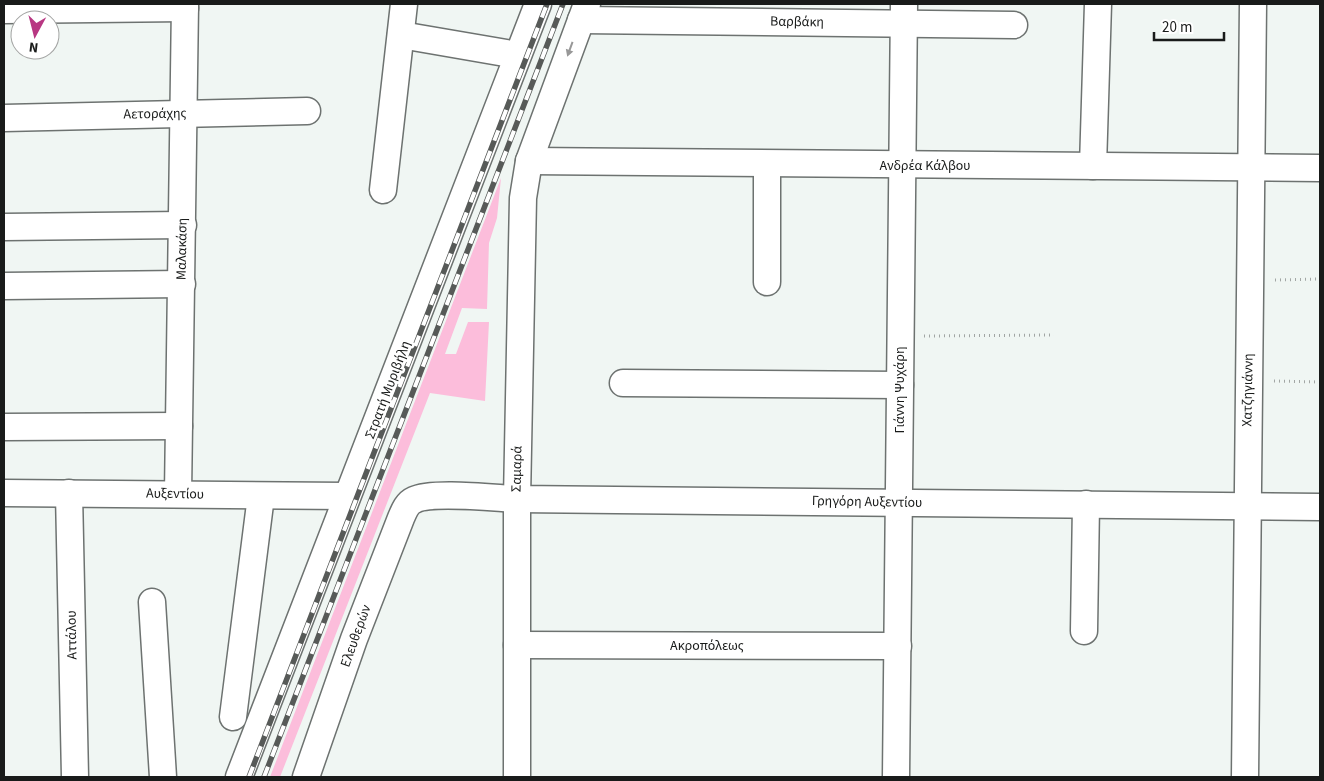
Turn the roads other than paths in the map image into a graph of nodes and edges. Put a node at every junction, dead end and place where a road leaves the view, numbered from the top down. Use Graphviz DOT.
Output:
graph roads {
  1 [pos="404,4"];
  2 [pos="538,4"];
  3 [pos="1098,4"];
  4 [pos="1253,4"];
  5 [pos="185,6"];
  6 [pos="4,10"];
  7 [pos="584,12"];
  8 [pos="904,14"];
  9 [pos="1014,25"];
  10 [pos="401,35"];
  11 [pos="517,55"];
  12 [pos="306,111"];
  13 [pos="184,114"];
  14 [pos="4,118"];
  15 [pos="529,161"];
  16 [pos="767,164"];
  17 [pos="902,166"];
  18 [pos="1092,166"];
  19 [pos="1251,167"];
  20 [pos="1320,168"];
  21 [pos="383,190"];
  22 [pos="183,224"];
  23 [pos="4,227"];
  24 [pos="767,282"];
  25 [pos="182,284"];
  26 [pos="4,286"];
  27 [pos="623,383"];
  28 [pos="900,385"];
  29 [pos="179,426"];
  30 [pos="4,427"];
  31 [pos="4,493"];
  32 [pos="68,493"];
  33 [pos="178,494"];
  34 [pos="261,496"];
  35 [pos="347,496"];
  36 [pos="517,499"];
  37 [pos="414,500"];
  38 [pos="899,502"];
  39 [pos="1086,504"];
  40 [pos="1247,507"];
  41 [pos="1320,507"];
  42 [pos="152,602"];
  43 [pos="1084,631"];
  44 [pos="517,645"];
  45 [pos="898,646"];
  46 [pos="233,717"];
  47 [pos="75,777"];
  48 [pos="163,777"];
  49 [pos="238,777"];
  50 [pos="306,777"];
  51 [pos="516,777"];
  52 [pos="896,777"];
  53 [pos="1245,777"];
  1 -- 10 [label="street"];
  2 -- 11 [label="street, Στρατή Μυριβήλη"];
  3 -- 18 [label="street"];
  4 -- 19 [label="street, Χατζηγιάννη"];
  5 -- 6 [label="street"];
  5 -- 13 [label="street, Μαλακάση"];
  7 -- 8 [label="street, Βαρβάκη"];
  7 -- 15 [label="street, one-way"];
  8 -- 9 [label="street, Βαρβάκη"];
  8 -- 17 [label="street, Γιάννη Ψυχάρη"];
  10 -- 11 [label="street"];
  10 -- 21 [label="street"];
  11 -- 35 [label="street, Στρατή Μυριβήλη"];
  12 -- 13 [label="street, Αετοράχης"];
  13 -- 14 [label="street, Αετοράχης"];
  13 -- 22 [label="street, Μαλακάση"];
  15 -- 16 [label="street, Ανδρέα Κάλβου"];
  15 -- 36 [label="street, Σαμαρά"];
  16 -- 17 [label="street, Ανδρέα Κάλβου"];
  16 -- 24 [label="street"];
  17 -- 18 [label="street, Ανδρέα Κάλβου"];
  17 -- 28 [label="street, Γιάννη Ψυχάρη"];
  18 -- 19 [label="street, Ανδρέα Κάλβου"];
  19 -- 20 [label="street, Ανδρέα Κάλβου"];
  19 -- 40 [label="street, Χατζηγιάννη"];
  22 -- 23 [label="street"];
  22 -- 25 [label="street, Μαλακάση"];
  25 -- 26 [label="street"];
  25 -- 29 [label="street, Μαλακάση"];
  27 -- 28 [label="street"];
  28 -- 38 [label="street, Γιάννη Ψυχάρη"];
  29 -- 30 [label="street"];
  29 -- 33 [label="street, Μαλακάση"];
  31 -- 32 [label="street, Αυξεντίου"];
  32 -- 33 [label="street, Αυξεντίου"];
  32 -- 47 [label="street, Αττάλου"];
  33 -- 34 [label="street, Αυξεντίου"];
  34 -- 35 [label="street, Αυξεντίου"];
  34 -- 46 [label="street"];
  35 -- 49 [label="street, Στρατή Μυριβήλη"];
  36 -- 37 [label="street, Γρηγόρη Αυξεντίου"];
  36 -- 38 [label="street, Γρηγόρη Αυξεντίου"];
  36 -- 44 [label="street, Σαμαρά"];
  37 -- 50 [label="street, Ελευθερών"];
  38 -- 39 [label="street, Γρηγόρη Αυξεντίου"];
  38 -- 45 [label="street, Γιάννη Ψυχάρη"];
  39 -- 40 [label="street, Γρηγόρη Αυξεντίου"];
  39 -- 43 [label="street"];
  40 -- 41 [label="street, Γρηγόρη Αυξεντίου"];
  40 -- 53 [label="street, Χατζηγιάννη"];
  42 -- 48 [label="street"];
  44 -- 45 [label="street, Ακροπόλεως"];
  44 -- 51 [label="street, Σαμαρά"];
  45 -- 52 [label="street, Γιάννη Ψυχάρη"];
}
